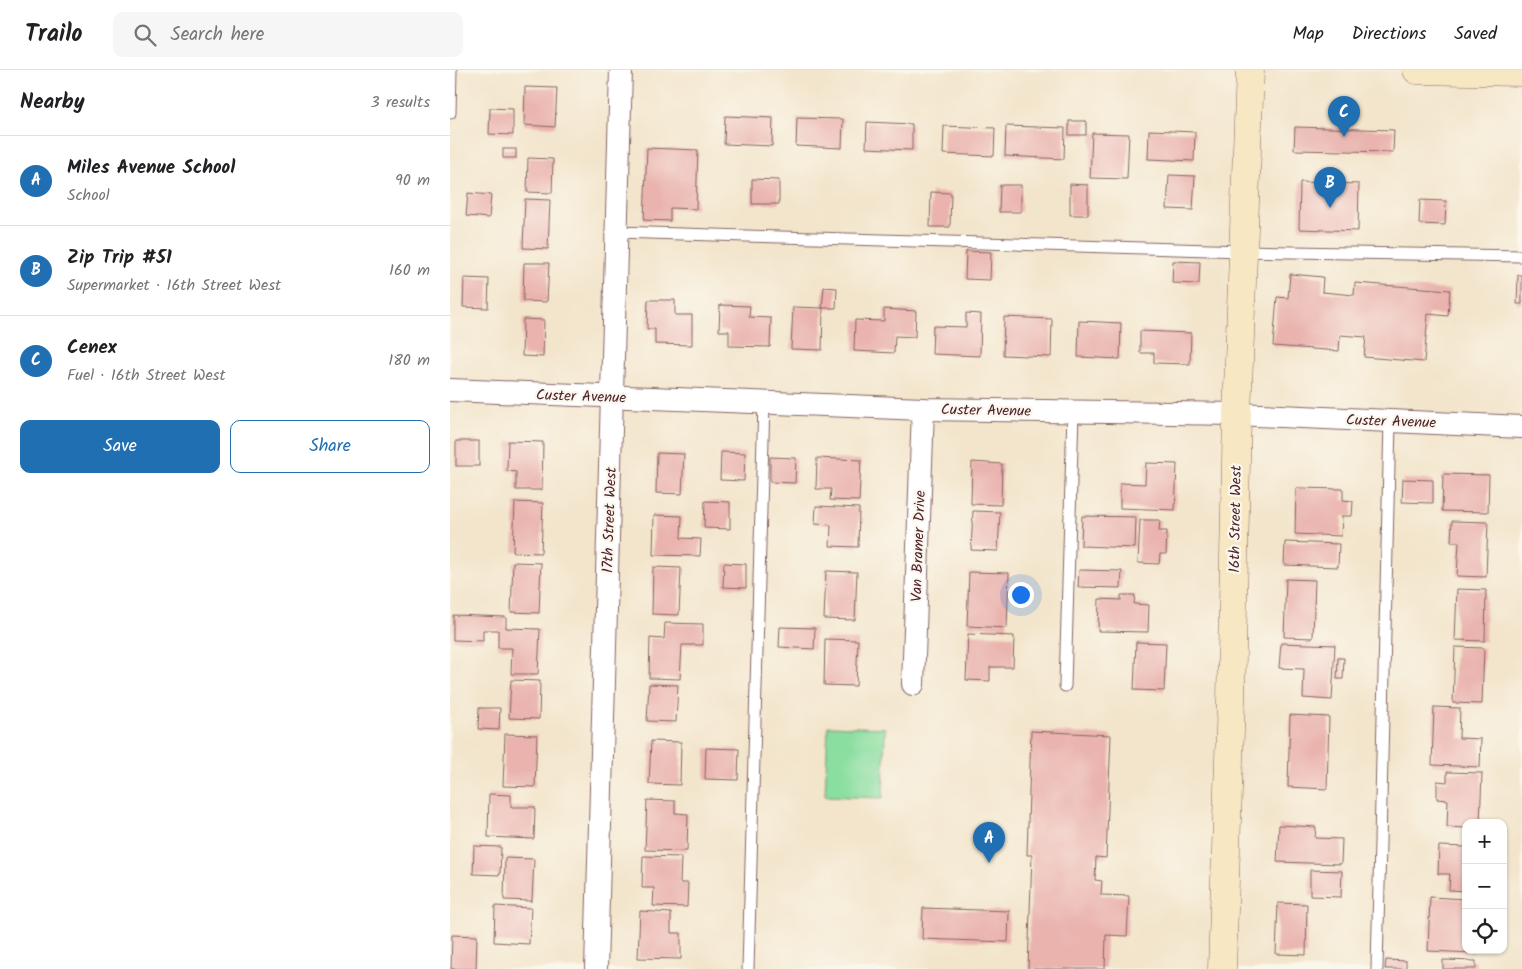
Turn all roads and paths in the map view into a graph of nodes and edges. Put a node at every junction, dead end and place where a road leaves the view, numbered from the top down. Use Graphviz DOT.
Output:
graph roads {
  1 [pos="451,70"];
  2 [pos="621,70"];
  3 [pos="1250,70"];
  4 [pos="1417,70"];
  5 [pos="1522,72"];
  6 [pos="450,113"];
  7 [pos="617,232"];
  8 [pos="1243,251"];
  9 [pos="1522,256"];
  10 [pos="450,390"];
  11 [pos="613,397"];
  12 [pos="764,403"];
  13 [pos="923,409"];
  14 [pos="1073,412"];
  15 [pos="1237,414"];
  16 [pos="1390,421"];
  17 [pos="1522,427"];
  18 [pos="913,684"];
  19 [pos="1065,686"];
  20 [pos="596,969"];
  21 [pos="748,969"];
  22 [pos="1222,969"];
  23 [pos="1377,969"];
  1 -- 6 [label="lane"];
  2 -- 7 [label="street, 17th Street West"];
  3 -- 8 [label="street, 16th Street West"];
  4 -- 5 [label="street"];
  7 -- 8 [label="lane"];
  7 -- 11 [label="street, 17th Street West"];
  8 -- 9 [label="lane"];
  8 -- 15 [label="street, 16th Street West"];
  10 -- 11 [label="street, Custer Avenue"];
  11 -- 12 [label="street, Custer Avenue"];
  11 -- 20 [label="street, 17th Street West"];
  12 -- 13 [label="street, Custer Avenue"];
  12 -- 21 [label="lane"];
  13 -- 14 [label="street, Custer Avenue"];
  13 -- 18 [label="street, Van Bramer Drive"];
  14 -- 15 [label="street, Custer Avenue"];
  14 -- 19 [label="lane"];
  15 -- 16 [label="street, Custer Avenue"];
  15 -- 22 [label="street, 16th Street West"];
  16 -- 17 [label="street, Custer Avenue"];
  16 -- 23 [label="lane"];
}
